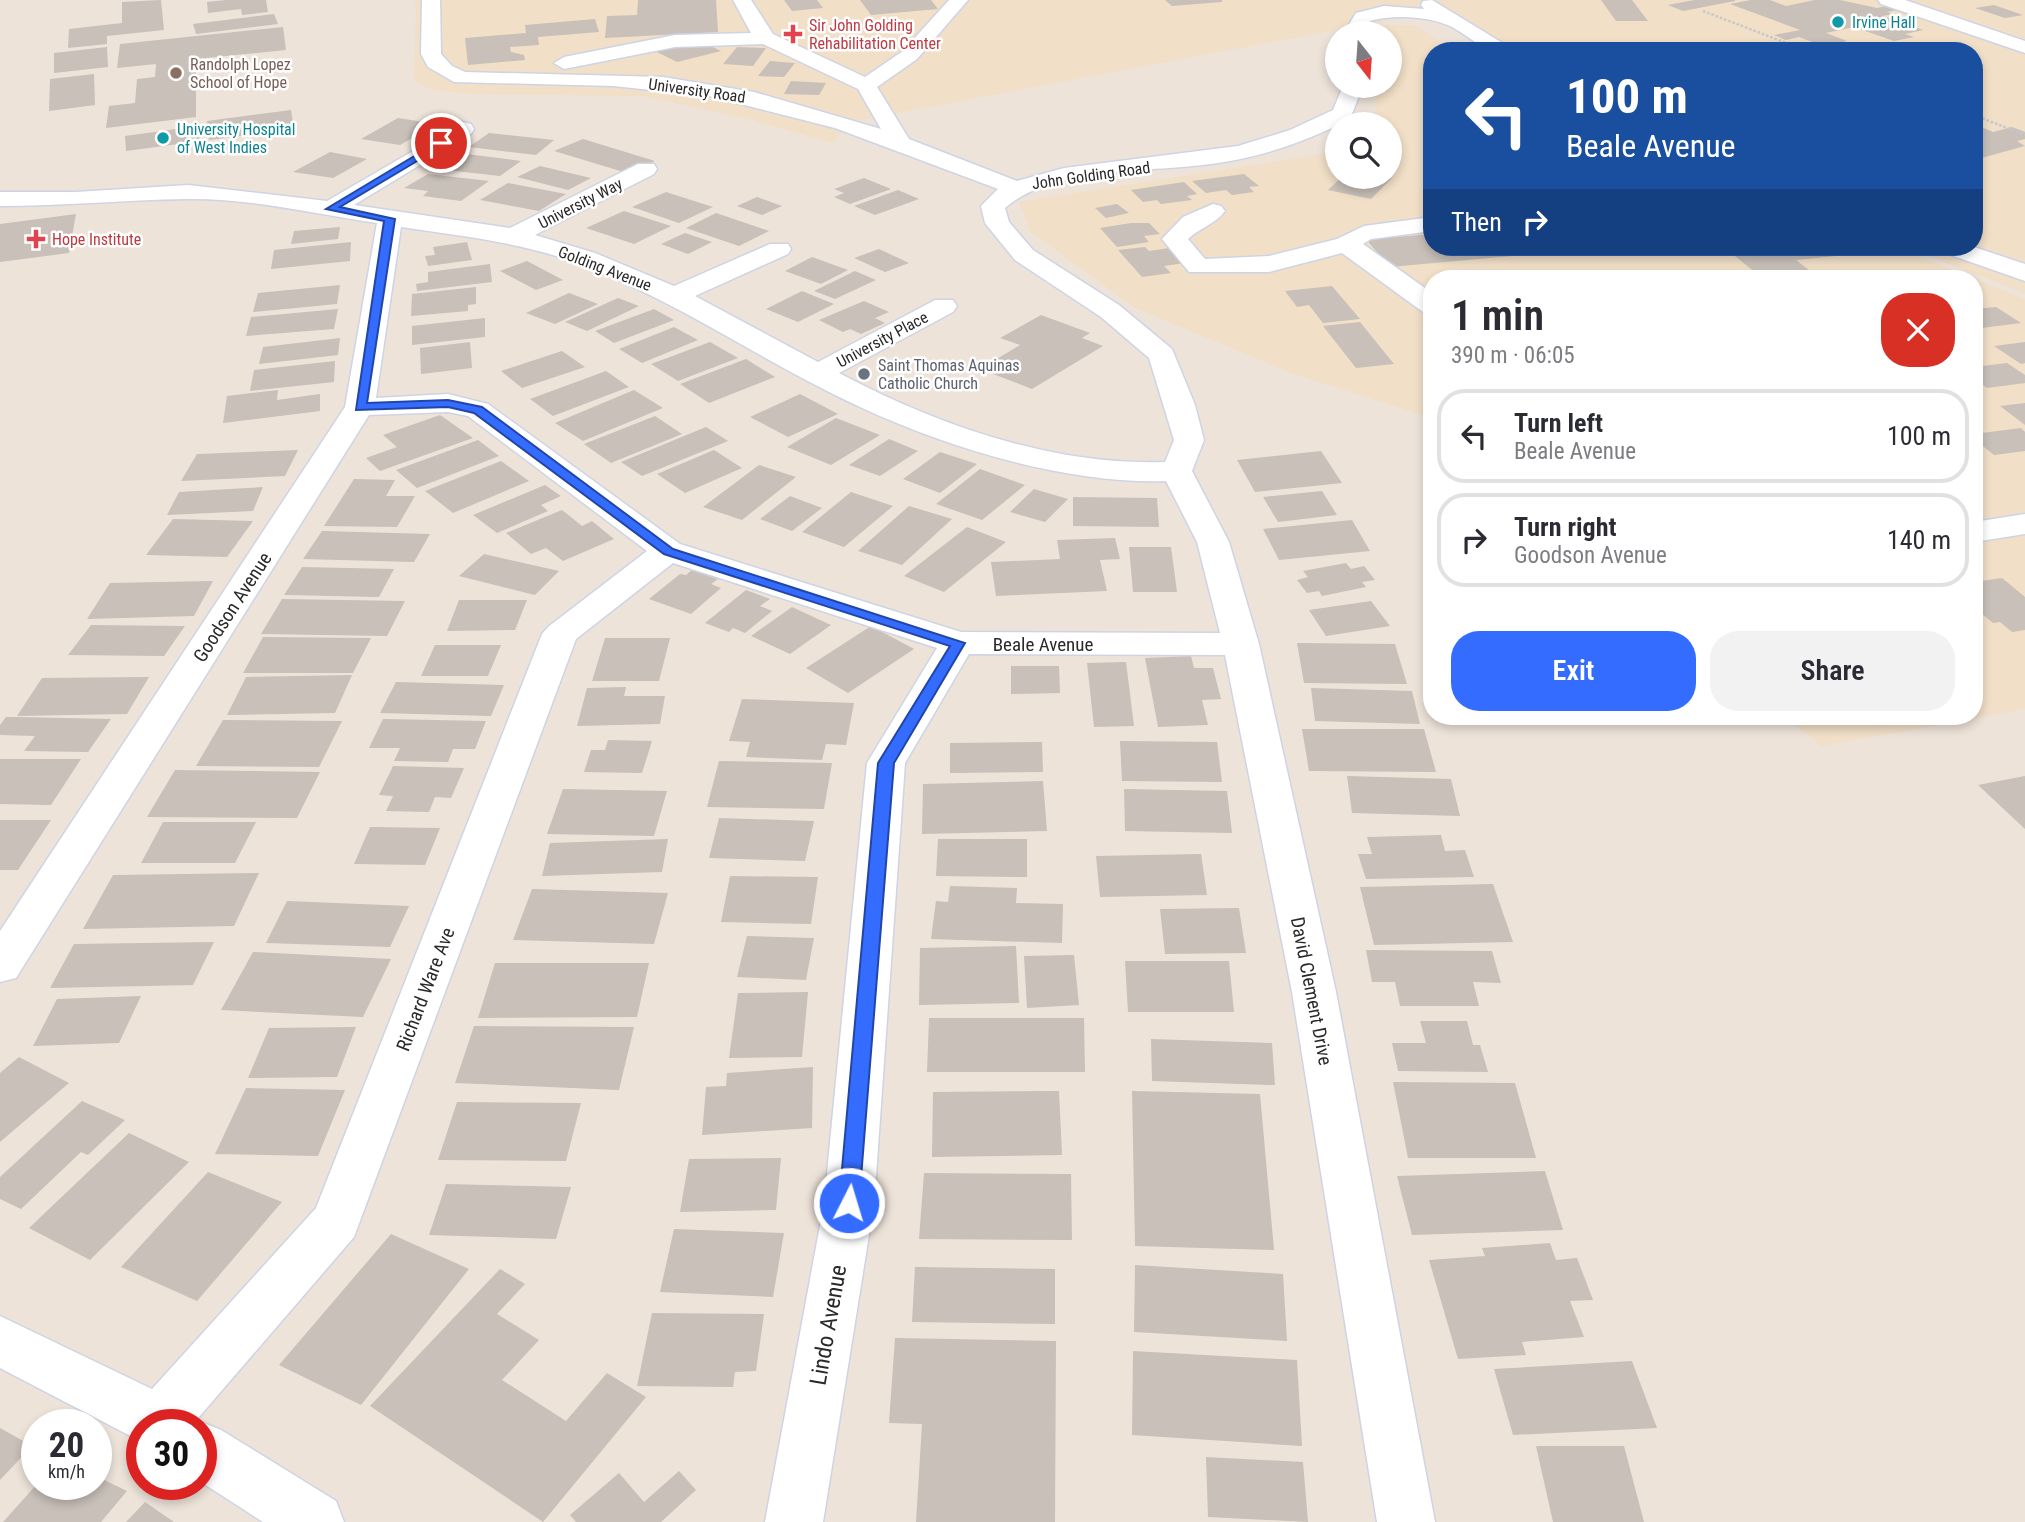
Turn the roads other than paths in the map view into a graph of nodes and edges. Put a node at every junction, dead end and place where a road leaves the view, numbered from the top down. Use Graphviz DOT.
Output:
graph roads {
  1 [pos="431,0"];
  2 [pos="742,0"];
  3 [pos="959,0"];
  4 [pos="1425,0"];
  5 [pos="1887,0"];
  6 [pos="1381,6"];
  7 [pos="1450,20"];
  8 [pos="1361,21"];
  9 [pos="766,38"];
  10 [pos="1487,42"];
  11 [pos="2025,47"];
  12 [pos="564,63"];
  13 [pos="866,85"];
  14 [pos="1348,98"];
  15 [pos="463,130"];
  16 [pos="900,142"];
  17 [pos="646,169"];
  18 [pos="1015,188"];
  19 [pos="0,199"];
  20 [pos="331,209"];
  21 [pos="1213,211"];
  22 [pos="390,219"];
  23 [pos="1423,225"];
  24 [pos="513,236"];
  25 [pos="1346,244"];
  26 [pos="779,249"];
  27 [pos="1977,256"];
  28 [pos="2025,273"];
  29 [pos="674,296"];
  30 [pos="1423,300"];
  31 [pos="944,306"];
  32 [pos="820,372"];
  33 [pos="360,407"];
  34 [pos="1177,471"];
  35 [pos="2025,524"];
  36 [pos="1983,531"];
  37 [pos="668,551"];
  38 [pos="958,643"];
  39 [pos="1241,644"];
  40 [pos="0,966"];
  41 [pos="0,1341"];
  42 [pos="131,1409"];
  43 [pos="193,1409"];
  44 [pos="217,1459"];
  45 [pos="315,1522"];
  46 [pos="794,1522"];
  47 [pos="1406,1522"];
  1 -- 16 [label="street, University Road"];
  2 -- 9 [label="street"];
  3 -- 13 [label="street"];
  4 -- 7 [label="street"];
  5 -- 11 [label="street"];
  6 -- 7 [label="street"];
  6 -- 8 [label="street"];
  7 -- 10 [label="street"];
  9 -- 12 [label="street"];
  9 -- 13 [label="street"];
  13 -- 16 [label="street"];
  14 -- 18 [label="street, John Golding Road"];
  15 -- 20 [label="street"];
  16 -- 18 [label="street, University Road"];
  17 -- 24 [label="street, University Way"];
  18 -- 34 [label="street, John Golding Road"];
  19 -- 20 [label="street, Golding Avenue"];
  20 -- 22 [label="street, Golding Avenue"];
  21 -- 25 [label="street"];
  22 -- 24 [label="street, Golding Avenue"];
  22 -- 33 [label="street, Goodson Avenue"];
  23 -- 25 [label="street"];
  24 -- 29 [label="street, Golding Avenue"];
  25 -- 30 [label="street"];
  26 -- 29 [label="street"];
  27 -- 28 [label="street"];
  29 -- 32 [label="street, Golding Avenue"];
  31 -- 32 [label="street, University Place"];
  32 -- 34 [label="street, Golding Avenue"];
  33 -- 37 [label="street, Beale Avenue"];
  33 -- 40 [label="street, Goodson Avenue"];
  34 -- 39 [label="street, David Clement Drive"];
  35 -- 36 [label="street"];
  37 -- 38 [label="street, Beale Avenue"];
  37 -- 43 [label="street, Richard Ware Ave"];
  38 -- 39 [label="street, Beale Avenue"];
  38 -- 46 [label="street, Lindo Avenue"];
  39 -- 47 [label="street, David Clement Drive"];
  41 -- 42 [label="street"];
  44 -- 45 [label="street"];
}
